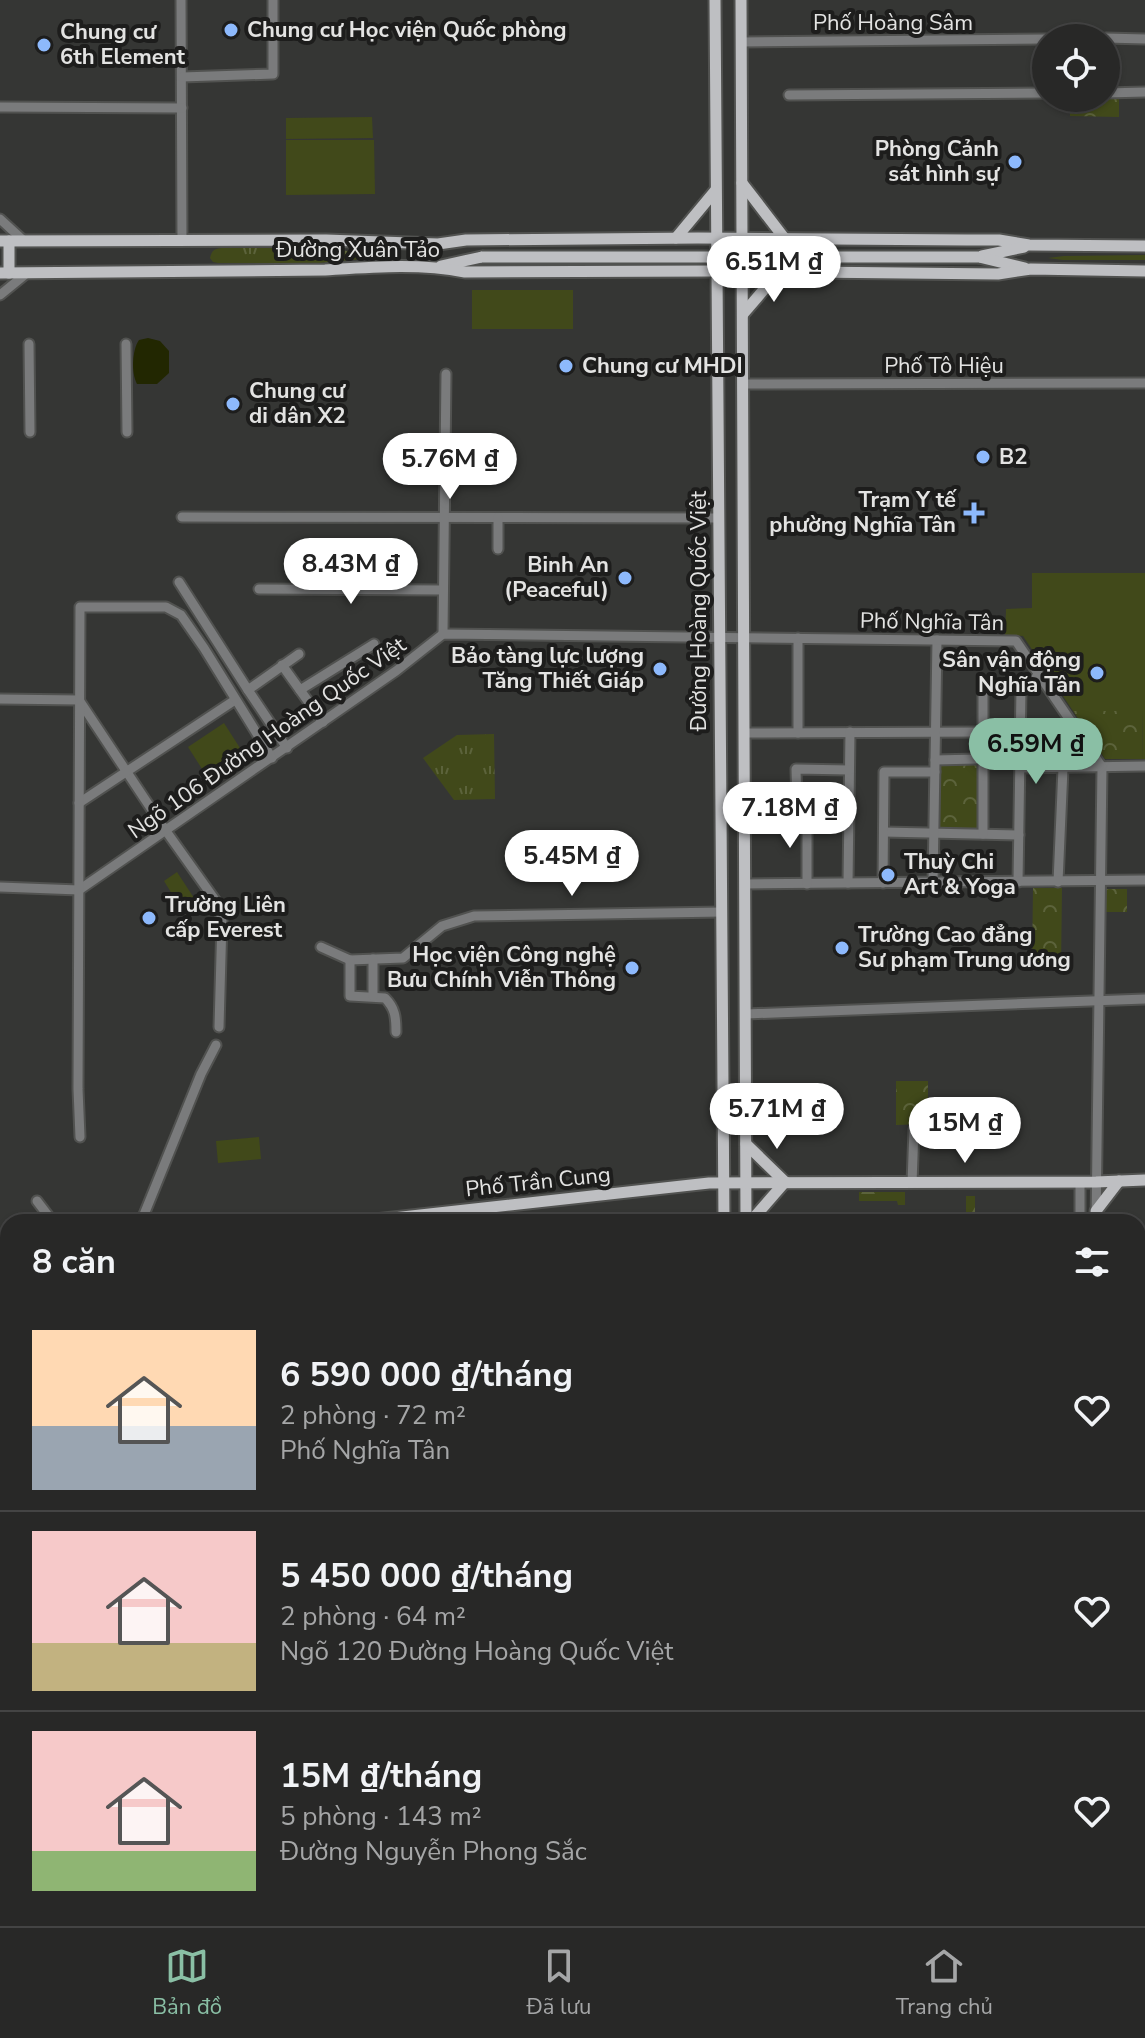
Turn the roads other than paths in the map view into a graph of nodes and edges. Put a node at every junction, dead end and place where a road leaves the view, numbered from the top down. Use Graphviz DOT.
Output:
graph roads {
  1 [pos="181,0"];
  2 [pos="273,0"];
  3 [pos="715,0"];
  4 [pos="741,0"];
  5 [pos="1120,38"];
  6 [pos="1032,39"];
  7 [pos="1145,39"];
  8 [pos="741,42"];
  9 [pos="182,77"];
  10 [pos="1145,92"];
  11 [pos="1032,93"];
  12 [pos="1120,93"];
  13 [pos="789,95"];
  14 [pos="0,107"];
  15 [pos="182,108"];
  16 [pos="742,183"];
  17 [pos="715,191"];
  18 [pos="0,219"];
  19 [pos="676,238"];
  20 [pos="716,238"];
  21 [pos="742,238"];
  22 [pos="785,239"];
  23 [pos="810,239"];
  24 [pos="651,240"];
  25 [pos="5,241"];
  26 [pos="24,241"];
  27 [pos="182,241"];
  28 [pos="438,244"];
  29 [pos="1029,245"];
  30 [pos="1145,246"];
  31 [pos="482,257"];
  32 [pos="979,257"];
  33 [pos="436,266"];
  34 [pos="1031,269"];
  35 [pos="648,271"];
  36 [pos="716,271"];
  37 [pos="743,271"];
  38 [pos="1145,271"];
  39 [pos="779,272"];
  40 [pos="808,272"];
  41 [pos="5,273"];
  42 [pos="27,273"];
  43 [pos="0,295"];
  44 [pos="743,314"];
  45 [pos="29,344"];
  46 [pos="126,344"];
  47 [pos="446,374"];
  48 [pos="1145,383"];
  49 [pos="743,384"];
  50 [pos="30,432"];
  51 [pos="127,432"];
  52 [pos="182,517"];
  53 [pos="444,518"];
  54 [pos="498,518"];
  55 [pos="718,518"];
  56 [pos="498,549"];
  57 [pos="179,582"];
  58 [pos="259,589"];
  59 [pos="443,590"];
  60 [pos="443,634"];
  61 [pos="720,637"];
  62 [pos="744,637"];
  63 [pos="798,638"];
  64 [pos="937,640"];
  65 [pos="374,644"];
  66 [pos="299,654"];
  67 [pos="282,665"];
  68 [pos="1039,675"];
  69 [pos="1021,689"];
  70 [pos="248,690"];
  71 [pos="300,690"];
  72 [pos="0,699"];
  73 [pos="79,700"];
  74 [pos="235,700"];
  75 [pos="323,722"];
  76 [pos="850,732"];
  77 [pos="936,732"];
  78 [pos="983,732"];
  79 [pos="744,733"];
  80 [pos="798,733"];
  81 [pos="287,748"];
  82 [pos="272,758"];
  83 [pos="983,759"];
  84 [pos="935,760"];
  85 [pos="1020,763"];
  86 [pos="1145,766"];
  87 [pos="1102,767"];
  88 [pos="1063,768"];
  89 [pos="849,770"];
  90 [pos="128,772"];
  91 [pos="935,772"];
  92 [pos="79,803"];
  93 [pos="797,807"];
  94 [pos="744,808"];
  95 [pos="166,831"];
  96 [pos="884,832"];
  97 [pos="934,833"];
  98 [pos="983,834"];
  99 [pos="1019,835"];
  100 [pos="1145,880"];
  101 [pos="1018,882"];
  102 [pos="1058,882"];
  103 [pos="1101,882"];
  104 [pos="848,883"];
  105 [pos="883,883"];
  106 [pos="933,883"];
  107 [pos="745,884"];
  108 [pos="807,884"];
  109 [pos="0,887"];
  110 [pos="79,890"];
  111 [pos="722,912"];
  112 [pos="321,947"];
  113 [pos="373,959"];
  114 [pos="350,960"];
  115 [pos="373,996"];
  116 [pos="1145,999"];
  117 [pos="1098,1000"];
  118 [pos="746,1014"];
  119 [pos="219,1027"];
  120 [pos="396,1032"];
  121 [pos="216,1045"];
  122 [pos="914,1129"];
  123 [pos="80,1137"];
  124 [pos="746,1144"];
  125 [pos="1145,1180"];
  126 [pos="1119,1181"];
  127 [pos="785,1182"];
  128 [pos="1080,1182"];
  129 [pos="1096,1182"];
  130 [pos="724,1183"];
  131 [pos="746,1183"];
  132 [pos="912,1183"];
  133 [pos="37,1201"];
  134 [pos="47,1214"];
  135 [pos="144,1214"];
  136 [pos="432,1214"];
  137 [pos="724,1214"];
  138 [pos="748,1214"];
  139 [pos="755,1214"];
  140 [pos="1080,1214"];
  141 [pos="1096,1214"];
  142 [pos="1097,1214"];
  1 -- 9 [label="street"];
  2 -- 9 [label="street"];
  3 -- 17 [label="main road, Đường Hoàng Quốc Việt"];
  4 -- 8 [label="main road, Đường Hoàng Quốc Việt"];
  5 -- 7 [label="street"];
  6 -- 8 [label="street, Phố Hoàng Sâm"];
  8 -- 16 [label="main road, Đường Hoàng Quốc Việt"];
  9 -- 15 [label="street"];
  10 -- 12 [label="street"];
  11 -- 13 [label="street"];
  14 -- 15 [label="street"];
  15 -- 27 [label="street"];
  16 -- 21 [label="main road, Đường Hoàng Quốc Việt"];
  16 -- 22 [label="main road"];
  17 -- 19 [label="main road"];
  17 -- 20 [label="main road, Đường Hoàng Quốc Việt"];
  18 -- 26 [label="street"];
  19 -- 20 [label="main road, Đường Xuân Tảo"];
  19 -- 24 [label="main road, Đường Xuân Tảo"];
  20 -- 21 [label="main road, Đường Xuân Tảo"];
  20 -- 36 [label="main road, Đường Hoàng Quốc Việt"];
  21 -- 22 [label="main road, Đường Xuân Tảo"];
  21 -- 37 [label="main road, Đường Hoàng Quốc Việt"];
  22 -- 23 [label="main road, Đường Xuân Tảo"];
  23 -- 29 [label="main road, Đường Xuân Tảo"];
  23 -- 40 [label="main road"];
  24 -- 28 [label="main road, Đường Xuân Tảo"];
  24 -- 35 [label="main road"];
  25 -- 26 [label="main road, Đường Xuân Tảo"];
  25 -- 41 [label="main road"];
  26 -- 27 [label="main road, Đường Xuân Tảo"];
  27 -- 28 [label="main road, Đường Xuân Tảo"];
  28 -- 31 [label="main road"];
  29 -- 30 [label="main road"];
  29 -- 32 [label="main road"];
  31 -- 32 [label="main road, bridge"];
  31 -- 33 [label="main road"];
  32 -- 34 [label="main road"];
  33 -- 35 [label="main road, Đường Xuân Tảo"];
  33 -- 42 [label="main road, Đường Xuân Tảo"];
  34 -- 38 [label="main road"];
  34 -- 40 [label="main road, Đường Xuân Tảo"];
  35 -- 36 [label="main road, Đường Xuân Tảo"];
  36 -- 37 [label="main road, Đường Xuân Tảo"];
  36 -- 55 [label="main road, Đường Hoàng Quốc Việt"];
  37 -- 39 [label="main road, Đường Xuân Tảo"];
  37 -- 44 [label="main road, Đường Hoàng Quốc Việt"];
  39 -- 40 [label="main road, Đường Xuân Tảo"];
  39 -- 44 [label="main road"];
  41 -- 42 [label="main road, Đường Xuân Tảo"];
  42 -- 43 [label="street"];
  44 -- 49 [label="main road, Đường Hoàng Quốc Việt"];
  45 -- 50 [label="street"];
  46 -- 51 [label="street"];
  47 -- 53 [label="street"];
  48 -- 49 [label="street, Phố Tô Hiệu"];
  49 -- 62 [label="main road, Đường Hoàng Quốc Việt"];
  52 -- 53 [label="street"];
  53 -- 54 [label="street"];
  53 -- 59 [label="street"];
  54 -- 55 [label="street"];
  54 -- 56 [label="street"];
  55 -- 61 [label="main road, Đường Hoàng Quốc Việt"];
  57 -- 70 [label="street"];
  58 -- 59 [label="street"];
  59 -- 60 [label="street"];
  60 -- 61 [label="street"];
  60 -- 75 [label="street, Ngõ 106 Đường Hoàng Quốc Việt"];
  61 -- 62 [label="street, Phố Nghĩa Tân"];
  61 -- 111 [label="main road, Đường Hoàng Quốc Việt"];
  62 -- 63 [label="street, Phố Nghĩa Tân"];
  62 -- 79 [label="main road, Đường Hoàng Quốc Việt"];
  63 -- 64 [label="street, Phố Nghĩa Tân"];
  63 -- 80 [label="street"];
  64 -- 68 [label="street, Phố Nghĩa Tân"];
  64 -- 77 [label="street"];
  65 -- 71 [label="street"];
  66 -- 67 [label="street"];
  67 -- 70 [label="street"];
  67 -- 71 [label="street"];
  68 -- 69 [label="street"];
  68 -- 87 [label="street, Phố Nghĩa Tân"];
  69 -- 78 [label="street"];
  69 -- 85 [label="street"];
  70 -- 81 [label="street"];
  71 -- 75 [label="street"];
  72 -- 73 [label="street"];
  73 -- 74 [label="street"];
  73 -- 90 [label="street"];
  73 -- 92 [label="street"];
  74 -- 82 [label="street"];
  74 -- 90 [label="street"];
  75 -- 81 [label="street, Ngõ 106 Đường Hoàng Quốc Việt"];
  76 -- 77 [label="street"];
  76 -- 80 [label="street"];
  76 -- 89 [label="street"];
  77 -- 78 [label="street"];
  77 -- 84 [label="street"];
  78 -- 83 [label="street"];
  79 -- 80 [label="street"];
  79 -- 94 [label="main road, Đường Hoàng Quốc Việt"];
  81 -- 82 [label="street, Ngõ 106 Đường Hoàng Quốc Việt"];
  82 -- 95 [label="street, Ngõ 106 Đường Hoàng Quốc Việt"];
  83 -- 84 [label="street"];
  83 -- 85 [label="street"];
  83 -- 98 [label="street"];
  84 -- 91 [label="street"];
  85 -- 88 [label="street"];
  85 -- 99 [label="street"];
  86 -- 87 [label="street"];
  87 -- 88 [label="street"];
  87 -- 103 [label="street"];
  88 -- 102 [label="street"];
  89 -- 93 [label="street"];
  89 -- 104 [label="street"];
  90 -- 92 [label="street"];
  90 -- 95 [label="street"];
  91 -- 96 [label="street"];
  91 -- 97 [label="street"];
  92 -- 110 [label="street"];
  93 -- 94 [label="street"];
  93 -- 108 [label="street"];
  94 -- 107 [label="main road, Đường Hoàng Quốc Việt"];
  95 -- 110 [label="street, Ngõ 106 Đường Hoàng Quốc Việt"];
  95 -- 119 [label="street"];
  96 -- 97 [label="street"];
  96 -- 105 [label="street"];
  97 -- 98 [label="street"];
  97 -- 106 [label="street"];
  98 -- 99 [label="street"];
  99 -- 101 [label="street"];
  100 -- 103 [label="street"];
  101 -- 102 [label="street"];
  101 -- 106 [label="street"];
  102 -- 103 [label="street"];
  103 -- 117 [label="street"];
  104 -- 105 [label="street"];
  104 -- 108 [label="street"];
  105 -- 106 [label="street"];
  107 -- 108 [label="street"];
  107 -- 118 [label="main road, Đường Hoàng Quốc Việt"];
  109 -- 110 [label="street"];
  110 -- 123 [label="street"];
  111 -- 113 [label="street"];
  111 -- 130 [label="main road, Đường Hoàng Quốc Việt"];
  112 -- 114 [label="street"];
  113 -- 114 [label="street"];
  113 -- 115 [label="street"];
  114 -- 115 [label="street"];
  115 -- 120 [label="street"];
  116 -- 117 [label="street"];
  117 -- 118 [label="street"];
  117 -- 129 [label="street"];
  118 -- 124 [label="main road, Đường Hoàng Quốc Việt"];
  121 -- 135 [label="street"];
  122 -- 132 [label="street"];
  124 -- 127 [label="main road"];
  124 -- 131 [label="main road, Đường Hoàng Quốc Việt"];
  125 -- 126 [label="main road, Phố Trần Cung"];
  126 -- 129 [label="main road, Phố Trần Cung"];
  126 -- 142 [label="main road"];
  127 -- 131 [label="main road, Phố Trần Cung"];
  127 -- 132 [label="main road, Phố Trần Cung"];
  127 -- 139 [label="main road"];
  128 -- 129 [label="main road, Phố Trần Cung"];
  128 -- 132 [label="main road, Phố Trần Cung"];
  128 -- 140 [label="street"];
  129 -- 141 [label="street"];
  130 -- 131 [label="main road, Phố Trần Cung"];
  130 -- 136 [label="main road, Phố Trần Cung"];
  130 -- 137 [label="main road, Đường Hoàng Quốc Việt"];
  131 -- 138 [label="main road, Đường Hoàng Quốc Việt"];
  133 -- 134 [label="street"];
}
